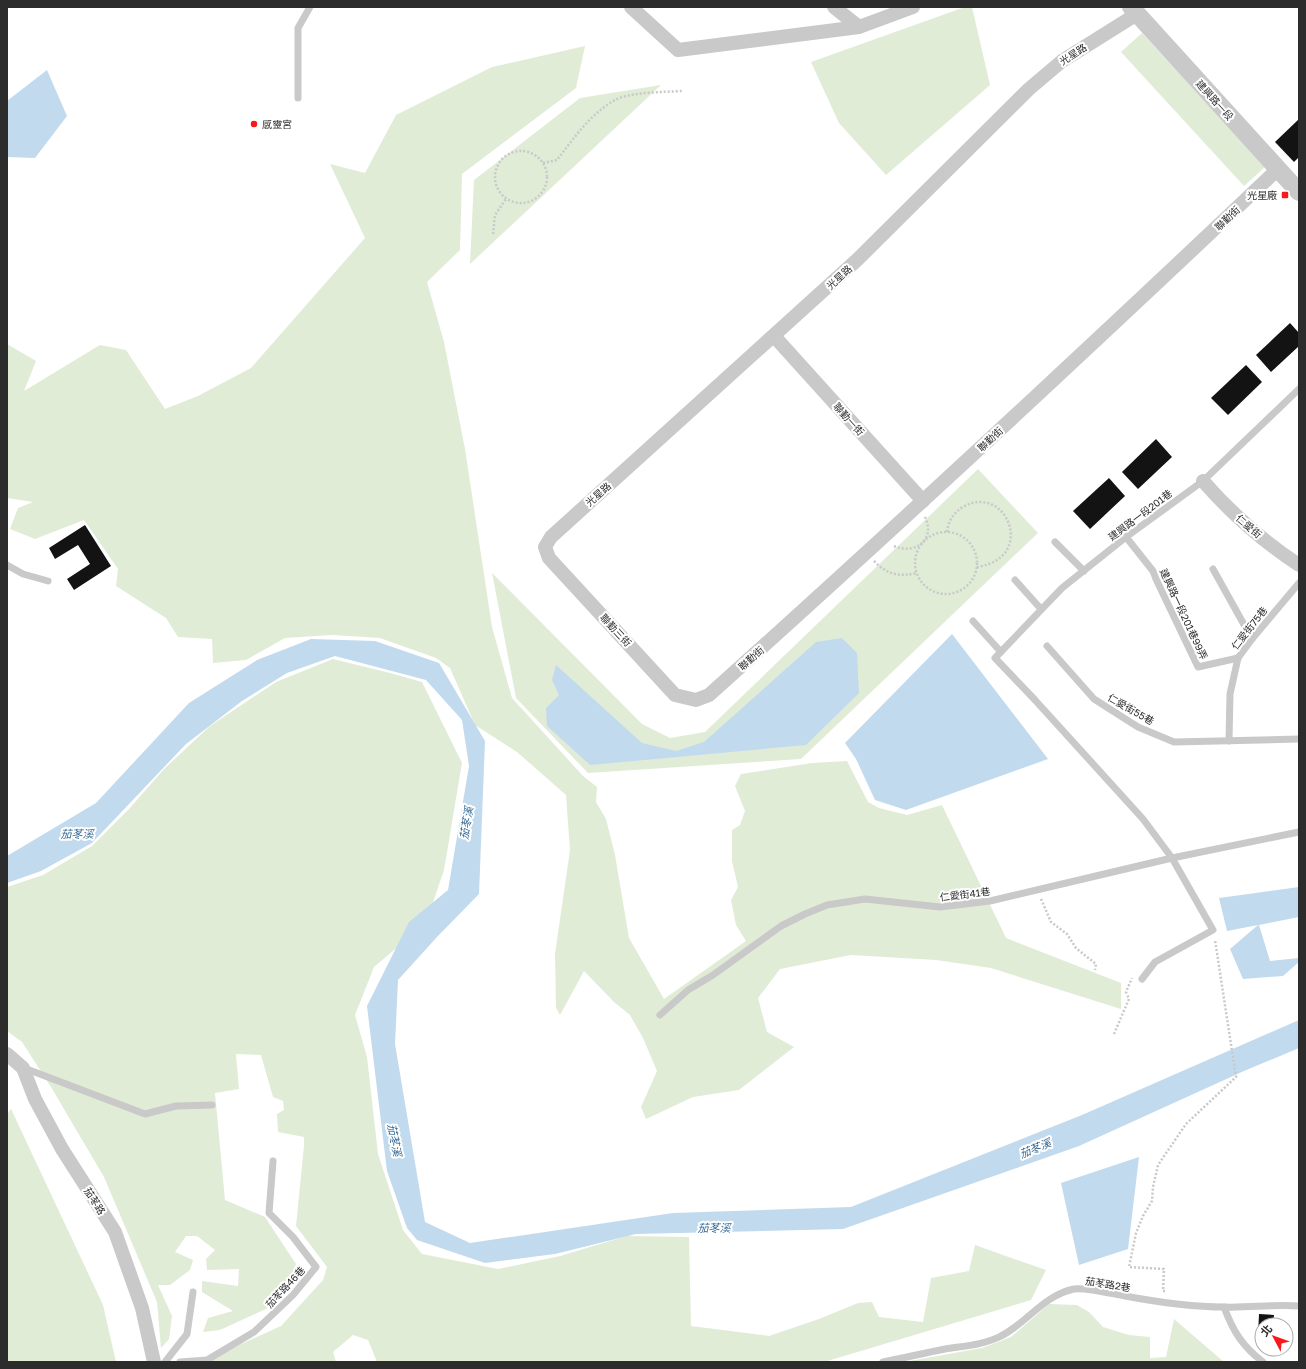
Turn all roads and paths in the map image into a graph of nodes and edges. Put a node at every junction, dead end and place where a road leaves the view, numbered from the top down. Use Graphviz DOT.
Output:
graph roads {
  1 [pos="310,7"];
  2 [pos="631,7"];
  3 [pos="834,7"];
  4 [pos="913,7"];
  5 [pos="1134,10"];
  6 [pos="859,27"];
  7 [pos="682,91"];
  8 [pos="298,98"];
  9 [pos="543,163"];
  10 [pos="1278,169"];
  11 [pos="1299,192"];
  12 [pos="506,199"];
  13 [pos="493,234"];
  14 [pos="774,336"];
  15 [pos="1299,389"];
  16 [pos="1203,481"];
  17 [pos="920,504"];
  18 [pos="947,532"];
  19 [pos="886,536"];
  20 [pos="1126,537"];
  21 [pos="925,540"];
  22 [pos="1055,542"];
  23 [pos="546,547"];
  24 [pos="866,554"];
  25 [pos="7,565"];
  26 [pos="1299,565"];
  27 [pos="977,567"];
  28 [pos="1213,569"];
  29 [pos="1084,571"];
  30 [pos="917,573"];
  31 [pos="1015,580"];
  32 [pos="48,581"];
  33 [pos="1299,583"];
  34 [pos="1041,609"];
  35 [pos="973,621"];
  36 [pos="1252,639"];
  37 [pos="1047,646"];
  38 [pos="1001,652"];
  39 [pos="1238,658"];
  40 [pos="696,700"];
  41 [pos="1299,739"];
  42 [pos="1229,741"];
  43 [pos="1299,832"];
  44 [pos="1172,858"];
  45 [pos="1038,889"];
  46 [pos="1213,930"];
  47 [pos="1095,970"];
  48 [pos="1142,979"];
  49 [pos="660,1014"];
  50 [pos="1114,1034"];
  51 [pos="7,1054"];
  52 [pos="23,1068"];
  53 [pos="212,1105"];
  54 [pos="273,1161"];
  55 [pos="193,1292"];
  56 [pos="1182,1304"];
  57 [pos="1299,1306"];
  58 [pos="1224,1307"];
  59 [pos="154,1362"];
  60 [pos="165,1362"];
  61 [pos="180,1362"];
  62 [pos="883,1362"];
  63 [pos="1263,1362"];
  1 -- 8 [label="lane"];
  2 -- 6 [label="street"];
  3 -- 6 [label="street"];
  4 -- 6 [label="street"];
  5 -- 10 [label="street, 建興路一段"];
  5 -- 14 [label="street, 光星路"];
  7 -- 9 [label="path"];
  9 -- 12 [label="path"];
  9 -- 12 [label="path"];
  10 -- 11 [label="street, 建興路一段"];
  10 -- 17 [label="street, 聯勤街"];
  12 -- 13 [label="path"];
  14 -- 17 [label="street, 聯勤一街"];
  14 -- 23 [label="street, 光星路"];
  15 -- 16 [label="lane, 建興路一段201巷"];
  16 -- 20 [label="lane, 建興路一段201巷"];
  16 -- 26 [label="street, 仁愛街"];
  17 -- 19 [label="street, 聯勤街"];
  17 -- 21 [label="path"];
  18 -- 21 [label="path"];
  18 -- 27 [label="path"];
  18 -- 27 [label="path"];
  19 -- 21 [label="path"];
  19 -- 24 [label="street, 聯勤街"];
  20 -- 29 [label="lane, 建興路一段201巷"];
  20 -- 39 [label="lane, 建興路一段201巷99弄"];
  21 -- 30 [label="path"];
  22 -- 29 [label="lane"];
  23 -- 40 [label="street, 聯勤三街"];
  24 -- 30 [label="path"];
  24 -- 40 [label="street, 聯勤街"];
  25 -- 32 [label="lane"];
  27 -- 30 [label="path"];
  28 -- 36 [label="lane"];
  29 -- 34 [label="lane, 建興路一段201巷"];
  31 -- 34 [label="lane"];
  33 -- 36 [label="lane, 仁愛街75巷"];
  34 -- 38 [label="lane, 建興路一段201巷"];
  35 -- 38 [label="lane"];
  36 -- 39 [label="lane, 仁愛街75巷"];
  37 -- 42 [label="lane, 仁愛街55巷"];
  38 -- 44 [label="lane, 建興路一段201巷"];
  39 -- 42 [label="lane, 仁愛街75巷"];
  41 -- 42 [label="lane, 仁愛街55巷"];
  43 -- 44 [label="lane, 仁愛街41巷"];
  44 -- 45 [label="lane, 仁愛街41巷"];
  44 -- 46 [label="lane"];
  45 -- 47 [label="path"];
  45 -- 49 [label="lane, 仁愛街41巷"];
  46 -- 48 [label="lane"];
  46 -- 56 [label="path"];
  48 -- 50 [label="path"];
  51 -- 52 [label="street, 茄苳路"];
  52 -- 53 [label="lane"];
  52 -- 59 [label="street, 茄苳路"];
  54 -- 61 [label="lane, 茄苳路46巷"];
  55 -- 60 [label="lane"];
  56 -- 58 [label="lane, 茄苳路2巷"];
  56 -- 62 [label="lane, 茄苳路2巷"];
  57 -- 58 [label="lane, 茄苳路2巷"];
  58 -- 63 [label="lane"];
}
